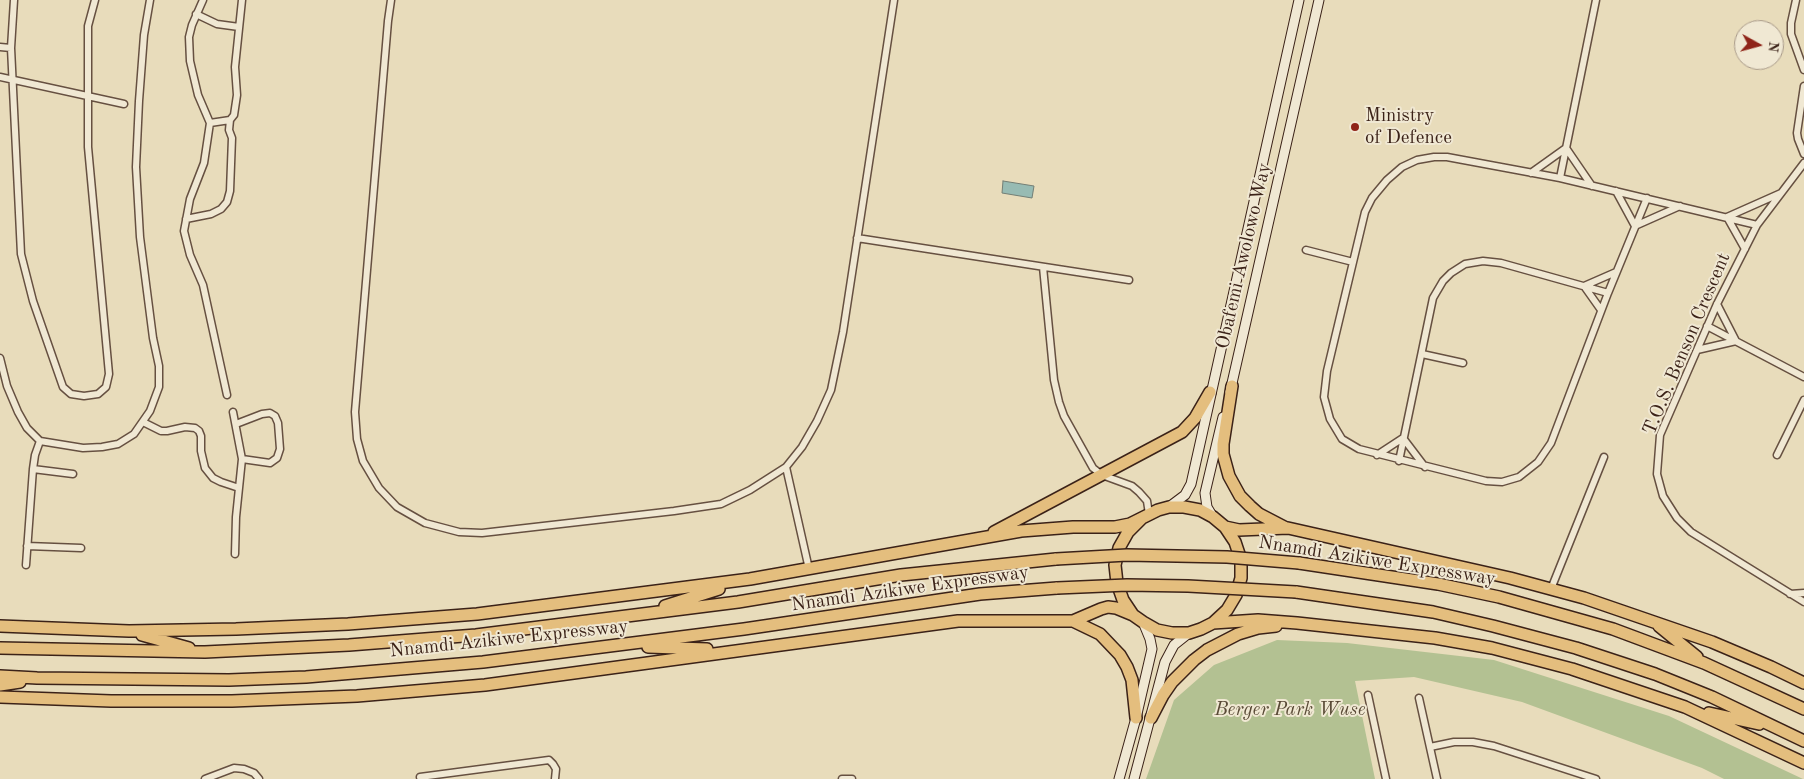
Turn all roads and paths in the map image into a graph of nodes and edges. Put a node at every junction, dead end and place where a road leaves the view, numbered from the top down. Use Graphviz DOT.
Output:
graph roads {
  1 [pos="14,0"];
  2 [pos="95,0"];
  3 [pos="150,0"];
  4 [pos="202,0"];
  5 [pos="242,0"];
  6 [pos="391,0"];
  7 [pos="894,0"];
  8 [pos="1299,0"];
  9 [pos="1319,0"];
  10 [pos="1596,0"];
  11 [pos="1796,0"];
  12 [pos="196,14"];
  13 [pos="239,27"];
  14 [pos="0,47"];
  15 [pos="11,48"];
  16 [pos="1804,70"];
  17 [pos="0,78"];
  18 [pos="12,80"];
  19 [pos="1804,86"];
  20 [pos="89,96"];
  21 [pos="124,104"];
  22 [pos="230,120"];
  23 [pos="210,123"];
  24 [pos="1566,148"];
  25 [pos="1804,154"];
  26 [pos="1804,163"];
  27 [pos="1532,173"];
  28 [pos="1560,178"];
  29 [pos="1592,186"];
  30 [pos="1616,191"];
  31 [pos="1782,192"];
  32 [pos="1647,198"];
  33 [pos="1680,206"];
  34 [pos="1727,217"];
  35 [pos="186,219"];
  36 [pos="1758,224"];
  37 [pos="1635,226"];
  38 [pos="857,238"];
  39 [pos="1745,249"];
  40 [pos="1306,250"];
  41 [pos="1353,262"];
  42 [pos="1043,267"];
  43 [pos="1616,272"];
  44 [pos="1129,280"];
  45 [pos="1584,286"];
  46 [pos="1608,293"];
  47 [pos="1717,304"];
  48 [pos="1601,310"];
  49 [pos="1707,326"];
  50 [pos="1736,341"];
  51 [pos="1697,350"];
  52 [pos="1422,354"];
  53 [pos="0,358"];
  54 [pos="1463,363"];
  55 [pos="1804,377"];
  56 [pos="1232,386"];
  57 [pos="1210,392"];
  58 [pos="227,394"];
  59 [pos="1804,400"];
  60 [pos="233,412"];
  61 [pos="143,422"];
  62 [pos="236,424"];
  63 [pos="1403,438"];
  64 [pos="40,442"];
  65 [pos="1378,454"];
  66 [pos="1777,455"];
  67 [pos="1604,457"];
  68 [pos="242,460"];
  69 [pos="1399,460"];
  70 [pos="786,467"];
  71 [pos="1425,467"];
  72 [pos="33,469"];
  73 [pos="73,474"];
  74 [pos="1102,475"];
  75 [pos="239,488"];
  76 [pos="1169,507"];
  77 [pos="1145,517"];
  78 [pos="1214,517"];
  79 [pos="1225,527"];
  80 [pos="1288,528"];
  81 [pos="970,540"];
  82 [pos="27,546"];
  83 [pos="81,548"];
  84 [pos="235,554"];
  85 [pos="26,566"];
  86 [pos="809,569"];
  87 [pos="750,579"];
  88 [pos="1551,589"];
  89 [pos="1804,593"];
  90 [pos="1790,594"];
  91 [pos="1804,602"];
  92 [pos="636,615"];
  93 [pos="1138,618"];
  94 [pos="1652,620"];
  95 [pos="1072,621"];
  96 [pos="1213,622"];
  97 [pos="1297,622"];
  98 [pos="0,626"];
  99 [pos="129,631"];
  100 [pos="1189,632"];
  101 [pos="614,646"];
  102 [pos="0,648"];
  103 [pos="738,650"];
  104 [pos="205,652"];
  105 [pos="1704,663"];
  106 [pos="0,676"];
  107 [pos="37,678"];
  108 [pos="1804,684"];
  109 [pos="0,686"];
  110 [pos="1368,695"];
  111 [pos="0,697"];
  112 [pos="1419,698"];
  113 [pos="1685,707"];
  114 [pos="1804,709"];
  115 [pos="1136,718"];
  116 [pos="1151,718"];
  117 [pos="1783,730"];
  118 [pos="1804,740"];
  119 [pos="1430,746"];
  120 [pos="1804,763"];
  121 [pos="420,777"];
  122 [pos="205,779"];
  123 [pos="259,779"];
  124 [pos="555,779"];
  125 [pos="842,779"];
  126 [pos="852,779"];
  127 [pos="1119,779"];
  128 [pos="1134,779"];
  129 [pos="1386,779"];
  130 [pos="1437,779"];
  131 [pos="1596,779"];
  1 -- 15 [label="street"];
  2 -- 20 [label="street"];
  3 -- 61 [label="street"];
  4 -- 12 [label="street"];
  5 -- 13 [label="street"];
  6 -- 70 [label="street"];
  7 -- 38 [label="street"];
  8 -- 57 [label="main road, Obafemi Awolowo Way"];
  9 -- 56 [label="main road, Obafemi Awolowo Way"];
  10 -- 24 [label="street"];
  11 -- 16 [label="street"];
  12 -- 13 [label="street"];
  12 -- 23 [label="street"];
  13 -- 22 [label="street"];
  14 -- 15 [label="street"];
  15 -- 18 [label="street"];
  17 -- 18 [label="street"];
  18 -- 20 [label="street"];
  18 -- 20 [label="street"];
  19 -- 25 [label="street"];
  20 -- 21 [label="street"];
  22 -- 23 [label="street"];
  22 -- 35 [label="street"];
  23 -- 35 [label="street"];
  24 -- 27 [label="street"];
  24 -- 28 [label="street"];
  24 -- 29 [label="street"];
  26 -- 31 [label="street, T.O.S. Benson Crescent"];
  27 -- 28 [label="street"];
  27 -- 41 [label="street"];
  28 -- 29 [label="street"];
  29 -- 30 [label="street"];
  30 -- 32 [label="street"];
  30 -- 37 [label="street"];
  31 -- 34 [label="street"];
  31 -- 36 [label="street, T.O.S. Benson Crescent"];
  32 -- 33 [label="street"];
  32 -- 37 [label="street"];
  33 -- 34 [label="street"];
  33 -- 37 [label="street"];
  34 -- 36 [label="street"];
  34 -- 39 [label="street"];
  35 -- 58 [label="street"];
  36 -- 39 [label="street, T.O.S. Benson Crescent"];
  37 -- 43 [label="street"];
  38 -- 42 [label="street"];
  38 -- 70 [label="street"];
  39 -- 47 [label="street, T.O.S. Benson Crescent"];
  40 -- 41 [label="street"];
  41 -- 65 [label="street"];
  42 -- 44 [label="street"];
  42 -- 74 [label="street"];
  43 -- 45 [label="street"];
  43 -- 46 [label="street"];
  45 -- 46 [label="street"];
  45 -- 48 [label="street"];
  45 -- 52 [label="street"];
  46 -- 48 [label="street"];
  47 -- 49 [label="street, T.O.S. Benson Crescent"];
  47 -- 50 [label="street"];
  48 -- 71 [label="street"];
  49 -- 50 [label="street"];
  49 -- 51 [label="street, T.O.S. Benson Crescent"];
  50 -- 51 [label="street"];
  50 -- 55 [label="street"];
  51 -- 90 [label="street, T.O.S. Benson Crescent"];
  52 -- 54 [label="street"];
  52 -- 63 [label="street"];
  53 -- 64 [label="street"];
  56 -- 78 [label="main road, Obafemi Awolowo Way"];
  56 -- 80 [label="highway"];
  57 -- 74 [label="highway"];
  57 -- 76 [label="main road, Obafemi Awolowo Way"];
  59 -- 66 [label="street"];
  60 -- 62 [label="street"];
  61 -- 64 [label="street"];
  61 -- 75 [label="street"];
  62 -- 68 [label="street"];
  62 -- 68 [label="street"];
  63 -- 65 [label="street"];
  63 -- 69 [label="street"];
  63 -- 71 [label="street"];
  64 -- 72 [label="street"];
  65 -- 69 [label="street"];
  67 -- 88 [label="street"];
  68 -- 75 [label="street"];
  69 -- 71 [label="street"];
  70 -- 86 [label="street"];
  72 -- 73 [label="street"];
  72 -- 82 [label="street"];
  74 -- 77 [label="street"];
  74 -- 81 [label="highway"];
  75 -- 84 [label="street"];
  76 -- 77 [label="highway"];
  76 -- 78 [label="highway"];
  77 -- 81 [label="highway, Nnamdi Azikiwe Expressway"];
  77 -- 93 [label="highway"];
  78 -- 79 [label="highway"];
  79 -- 80 [label="highway, Nnamdi Azikiwe Expressway"];
  79 -- 96 [label="highway"];
  80 -- 88 [label="highway, Nnamdi Azikiwe Expressway"];
  81 -- 86 [label="highway, Nnamdi Azikiwe Expressway"];
  82 -- 83 [label="street"];
  82 -- 85 [label="street"];
  86 -- 87 [label="highway, Nnamdi Azikiwe Expressway"];
  87 -- 92 [label="highway"];
  87 -- 99 [label="highway, Nnamdi Azikiwe Expressway"];
  88 -- 94 [label="highway, Nnamdi Azikiwe Expressway"];
  89 -- 90 [label="street"];
  90 -- 91 [label="street, T.O.S. Benson Crescent"];
  92 -- 104 [label="highway, Nnamdi Azikiwe Expressway"];
  92 -- 105 [label="highway, Nnamdi Azikiwe Expressway, bridge"];
  93 -- 95 [label="highway, Nnamdi Azikiwe Expressway"];
  93 -- 100 [label="highway"];
  93 -- 115 [label="main road"];
  94 -- 105 [label="highway"];
  94 -- 108 [label="highway, Nnamdi Azikiwe Expressway"];
  95 -- 103 [label="highway, Nnamdi Azikiwe Expressway"];
  95 -- 115 [label="highway"];
  96 -- 97 [label="highway"];
  96 -- 100 [label="highway"];
  97 -- 113 [label="highway"];
  97 -- 116 [label="highway"];
  98 -- 99 [label="highway, Nnamdi Azikiwe Expressway"];
  99 -- 104 [label="highway"];
  100 -- 116 [label="main road"];
  101 -- 103 [label="highway"];
  101 -- 107 [label="highway, Nnamdi Azikiwe Expressway"];
  101 -- 117 [label="highway, Nnamdi Azikiwe Expressway, bridge"];
  102 -- 104 [label="highway, Nnamdi Azikiwe Expressway"];
  103 -- 111 [label="highway, Nnamdi Azikiwe Expressway"];
  105 -- 114 [label="highway, Nnamdi Azikiwe Expressway"];
  106 -- 107 [label="highway, Nnamdi Azikiwe Expressway"];
  107 -- 109 [label="highway"];
  110 -- 129 [label="street"];
  112 -- 119 [label="street"];
  113 -- 117 [label="highway"];
  113 -- 120 [label="highway"];
  115 -- 127 [label="main road"];
  116 -- 128 [label="main road"];
  117 -- 118 [label="highway, Nnamdi Azikiwe Expressway"];
  119 -- 130 [label="street"];
  119 -- 131 [label="street"];
  121 -- 124 [label="street"];
  122 -- 123 [label="street"];
  125 -- 126 [label="street"];
}
